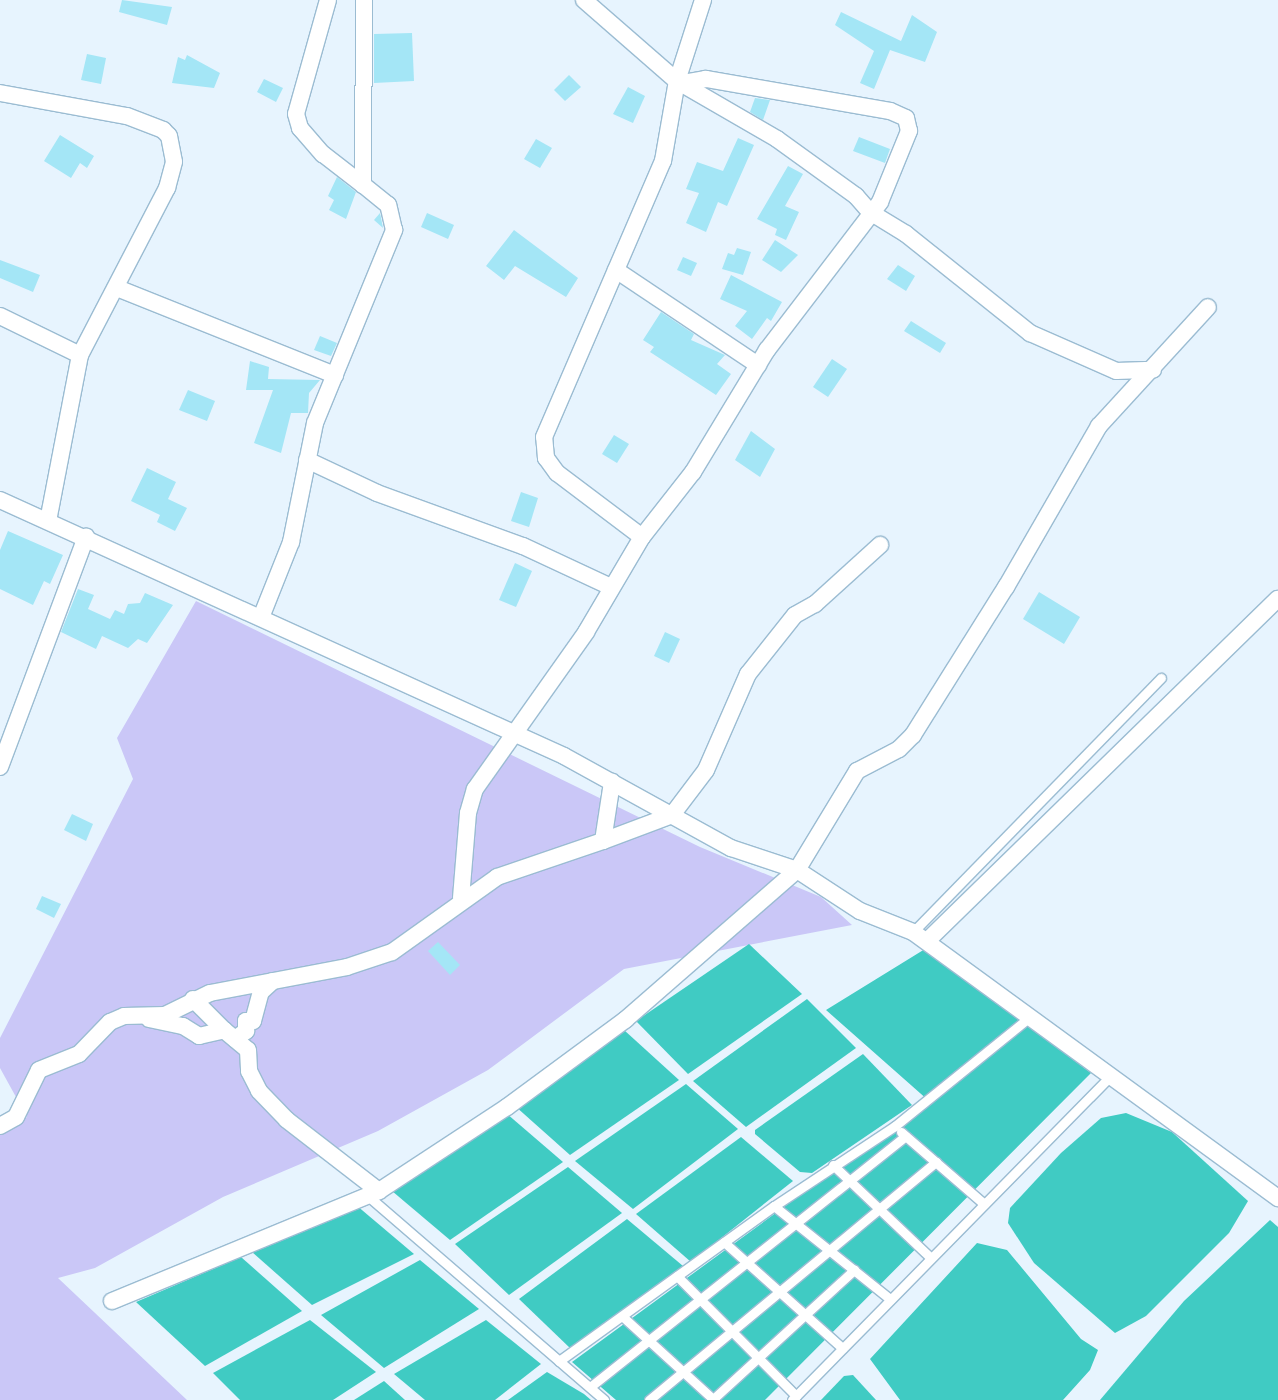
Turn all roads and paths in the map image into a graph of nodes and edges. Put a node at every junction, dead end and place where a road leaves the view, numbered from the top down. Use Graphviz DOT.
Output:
graph roads {
  1 [pos="328,0"];
  2 [pos="364,0"];
  3 [pos="584,0"];
  4 [pos="703,0"];
  5 [pos="680,82"];
  6 [pos="0,93"];
  7 [pos="363,185"];
  8 [pos="870,212"];
  9 [pos="616,270"];
  10 [pos="117,288"];
  11 [pos="1208,307"];
  12 [pos="0,316"];
  13 [pos="80,355"];
  14 [pos="758,365"];
  15 [pos="1153,370"];
  16 [pos="335,375"];
  17 [pos="307,460"];
  18 [pos="0,500"];
  19 [pos="48,521"];
  20 [pos="86,537"];
  21 [pos="642,537"];
  22 [pos="880,544"];
  23 [pos="611,587"];
  24 [pos="1278,599"];
  25 [pos="262,615"];
  26 [pos="1161,678"];
  27 [pos="515,734"];
  28 [pos="0,767"];
  29 [pos="612,782"];
  30 [pos="672,815"];
  31 [pos="603,841"];
  32 [pos="797,870"];
  33 [pos="461,898"];
  34 [pos="920,936"];
  35 [pos="273,981"];
  36 [pos="193,999"];
  37 [pos="1032,1016"];
  38 [pos="142,1017"];
  39 [pos="230,1035"];
  40 [pos="1112,1074"];
  41 [pos="0,1126"];
  42 [pos="894,1126"];
  43 [pos="905,1136"];
  44 [pos="936,1162"];
  45 [pos="832,1165"];
  46 [pos="850,1180"];
  47 [pos="373,1194"];
  48 [pos="1278,1198"];
  49 [pos="984,1204"];
  50 [pos="774,1206"];
  51 [pos="881,1208"];
  52 [pos="796,1224"];
  53 [pos="724,1242"];
  54 [pos="831,1251"];
  55 [pos="931,1258"];
  56 [pos="747,1264"];
  57 [pos="854,1270"];
  58 [pos="677,1276"];
  59 [pos="779,1291"];
  60 [pos="890,1300"];
  61 [pos="112,1301"];
  62 [pos="701,1301"];
  63 [pos="805,1314"];
  64 [pos="622,1316"];
  65 [pos="730,1331"];
  66 [pos="650,1342"];
  67 [pos="842,1348"];
  68 [pos="758,1358"];
  69 [pos="559,1361"];
  70 [pos="683,1372"];
  71 [pos="590,1387"];
  72 [pos="794,1398"];
  73 [pos="604,1400"];
  74 [pos="649,1400"];
  75 [pos="713,1400"];
  1 -- 7 [label="street"];
  2 -- 7 [label="street"];
  3 -- 5 [label="street"];
  4 -- 5 [label="street"];
  5 -- 8 [label="street"];
  5 -- 8 [label="street"];
  5 -- 9 [label="street"];
  6 -- 10 [label="street"];
  7 -- 16 [label="street"];
  8 -- 14 [label="street"];
  8 -- 15 [label="street"];
  9 -- 14 [label="street"];
  9 -- 21 [label="street"];
  10 -- 13 [label="street"];
  10 -- 16 [label="street"];
  11 -- 15 [label="street"];
  12 -- 13 [label="street"];
  13 -- 19 [label="street"];
  14 -- 21 [label="street"];
  15 -- 32 [label="street"];
  16 -- 17 [label="street"];
  17 -- 23 [label="street"];
  17 -- 25 [label="street"];
  18 -- 19 [label="street"];
  19 -- 20 [label="street"];
  20 -- 25 [label="street"];
  20 -- 28 [label="street"];
  21 -- 23 [label="street"];
  22 -- 30 [label="street"];
  23 -- 27 [label="street"];
  24 -- 34 [label="street"];
  25 -- 27 [label="street"];
  26 -- 34 [label="lane"];
  27 -- 29 [label="street"];
  27 -- 33 [label="street"];
  29 -- 30 [label="street"];
  29 -- 31 [label="street"];
  30 -- 31 [label="street"];
  30 -- 32 [label="street"];
  31 -- 33 [label="street"];
  32 -- 34 [label="street"];
  32 -- 47 [label="street"];
  33 -- 35 [label="street"];
  34 -- 37 [label="street"];
  35 -- 36 [label="street"];
  35 -- 39 [label="street"];
  36 -- 38 [label="street"];
  36 -- 39 [label="street"];
  37 -- 40 [label="street"];
  37 -- 42 [label="lane"];
  38 -- 39 [label="street"];
  38 -- 41 [label="street"];
  39 -- 47 [label="street"];
  40 -- 48 [label="street"];
  40 -- 49 [label="lane"];
  42 -- 43 [label="lane"];
  42 -- 45 [label="lane"];
  43 -- 44 [label="lane"];
  43 -- 46 [label="lane"];
  44 -- 49 [label="lane"];
  44 -- 51 [label="lane"];
  45 -- 46 [label="lane"];
  45 -- 50 [label="lane"];
  46 -- 51 [label="lane"];
  46 -- 52 [label="lane"];
  47 -- 61 [label="street"];
  47 -- 69 [label="lane"];
  49 -- 55 [label="lane"];
  50 -- 52 [label="lane"];
  50 -- 53 [label="lane"];
  51 -- 54 [label="lane"];
  51 -- 55 [label="lane"];
  52 -- 54 [label="lane"];
  52 -- 56 [label="lane"];
  53 -- 56 [label="lane"];
  53 -- 58 [label="lane"];
  54 -- 57 [label="lane"];
  54 -- 59 [label="lane"];
  55 -- 60 [label="lane"];
  56 -- 59 [label="lane"];
  56 -- 62 [label="lane"];
  57 -- 60 [label="lane"];
  57 -- 63 [label="lane"];
  58 -- 62 [label="lane"];
  58 -- 64 [label="lane"];
  59 -- 63 [label="lane"];
  59 -- 65 [label="lane"];
  60 -- 67 [label="lane"];
  62 -- 65 [label="lane"];
  62 -- 66 [label="lane"];
  63 -- 67 [label="lane"];
  63 -- 68 [label="lane"];
  64 -- 66 [label="lane"];
  64 -- 69 [label="lane"];
  65 -- 68 [label="lane"];
  65 -- 70 [label="lane"];
  66 -- 70 [label="lane"];
  66 -- 71 [label="lane"];
  67 -- 72 [label="lane"];
  68 -- 72 [label="lane"];
  68 -- 75 [label="lane"];
  69 -- 71 [label="lane"];
  70 -- 74 [label="lane"];
  70 -- 75 [label="lane"];
  71 -- 73 [label="lane"];
}
